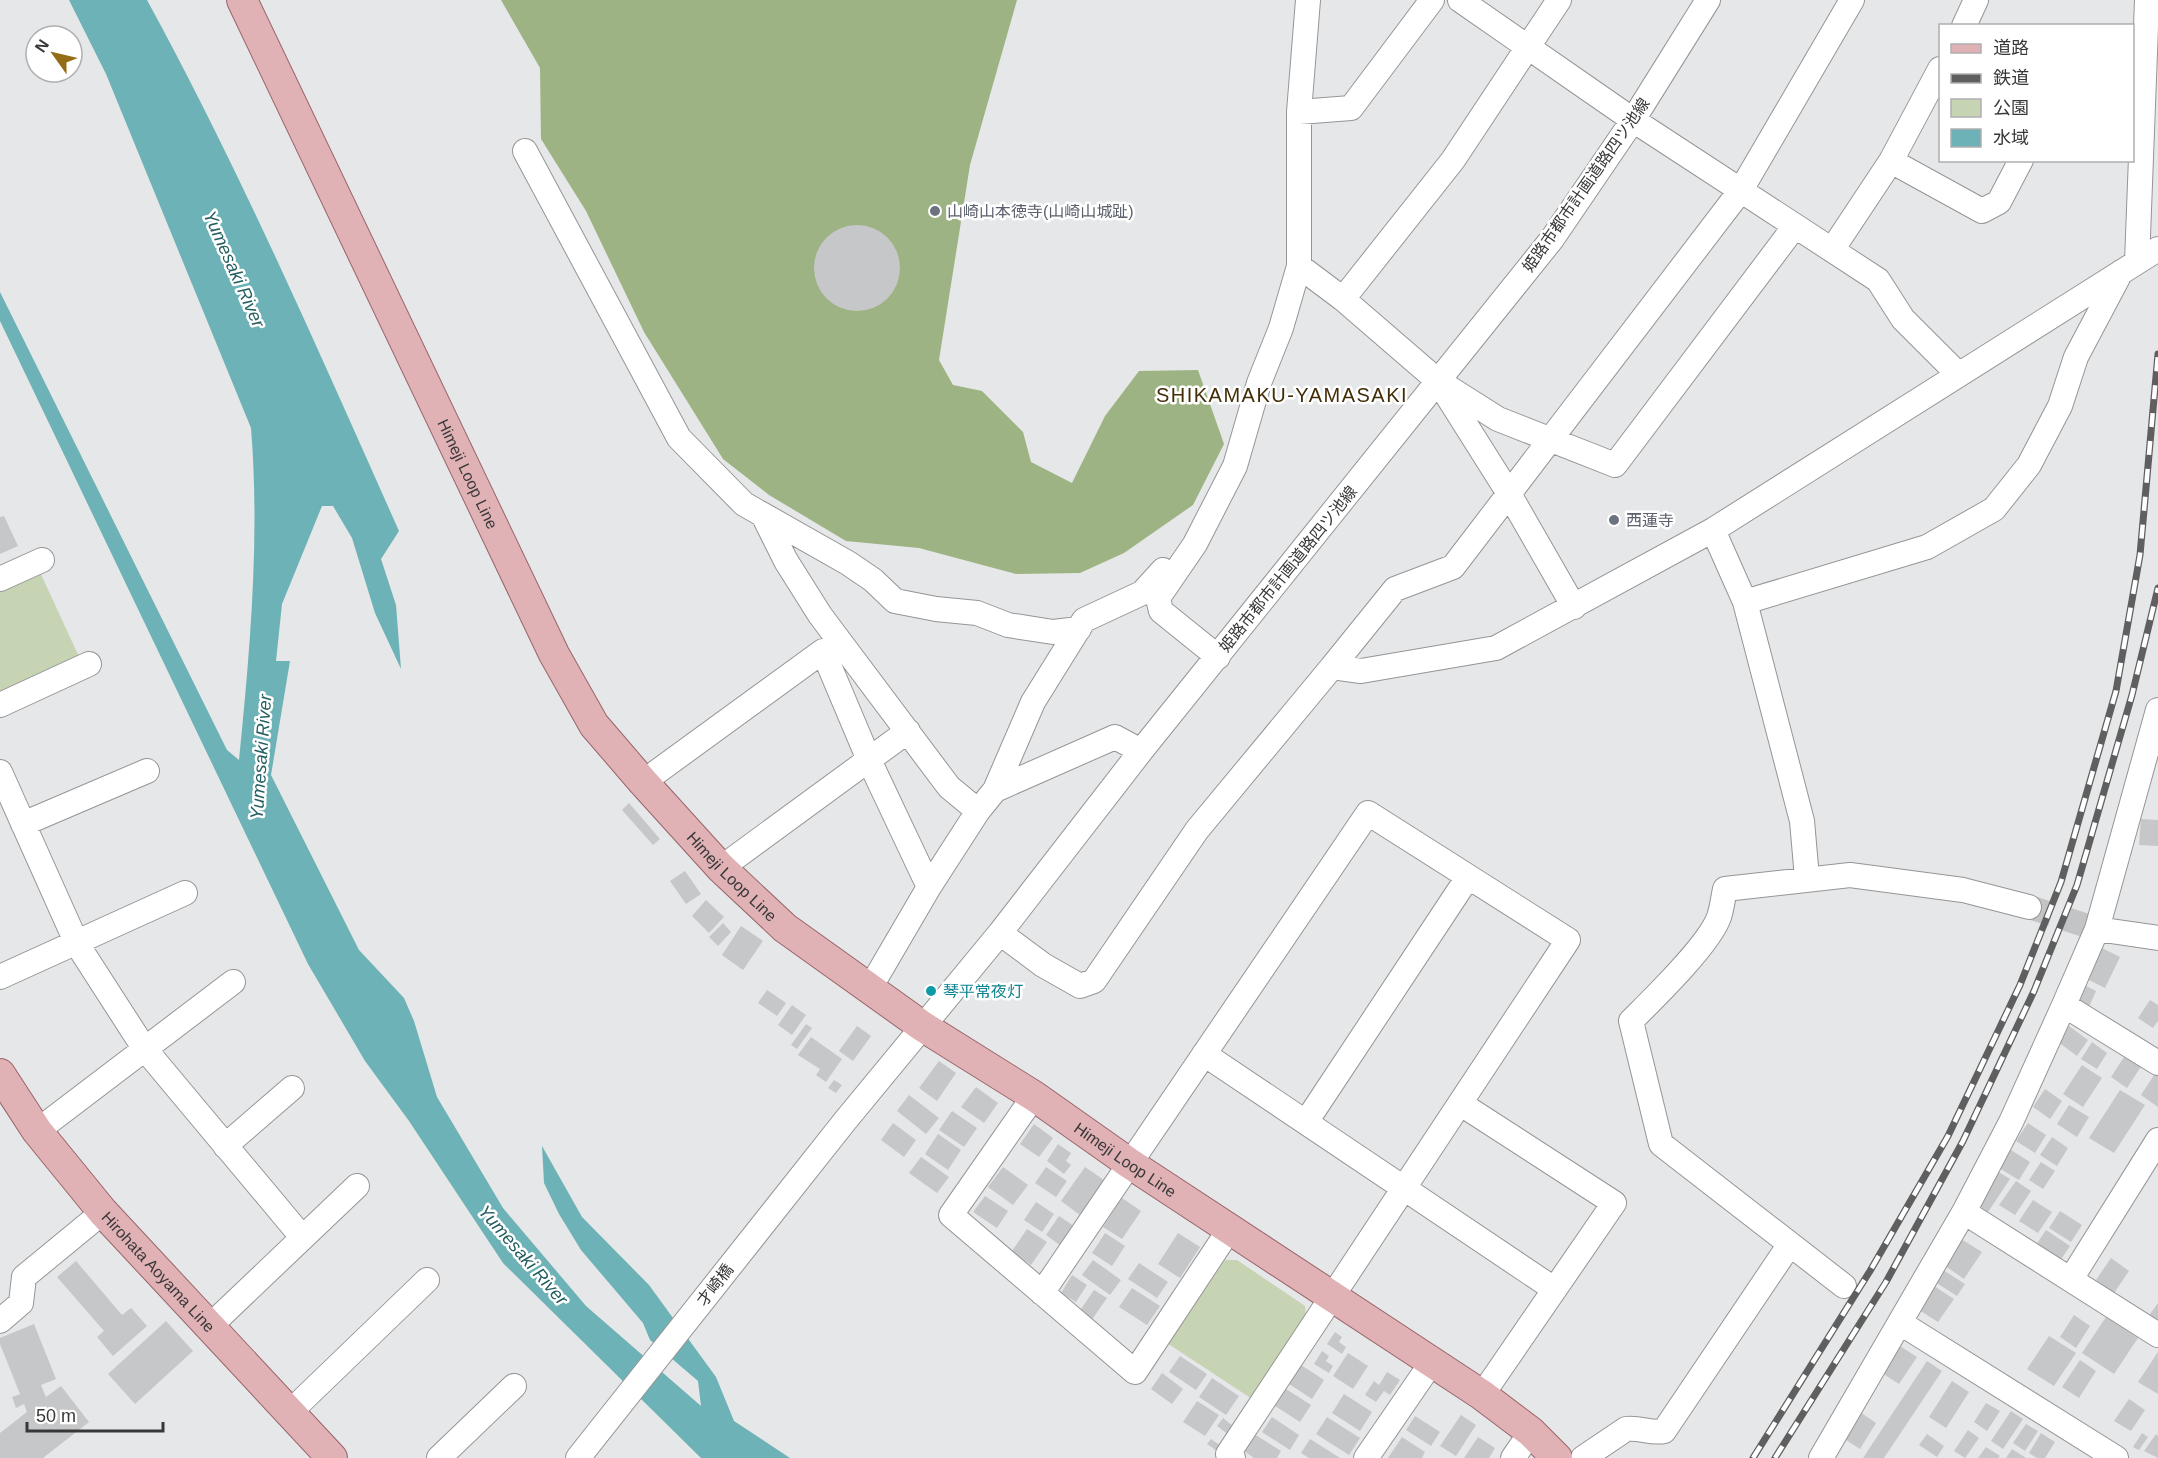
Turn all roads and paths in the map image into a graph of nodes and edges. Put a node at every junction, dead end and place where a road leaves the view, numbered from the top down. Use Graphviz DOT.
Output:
graph roads {
  1 [pos="242,0"];
  2 [pos="1308,0"];
  3 [pos="1432,0"];
  4 [pos="1460,0"];
  5 [pos="1559,0"];
  6 [pos="1708,0"];
  7 [pos="1852,0"];
  8 [pos="1976,0"];
  9 [pos="2147,0"];
  10 [pos="1965,24"];
  11 [pos="2138,40"];
  12 [pos="1529,49"];
  13 [pos="1939,73"];
  14 [pos="1299,112"];
  15 [pos="1633,120"];
  16 [pos="525,151"];
  17 [pos="2134,153"];
  18 [pos="1891,160"];
  19 [pos="2020,162"];
  20 [pos="2134,162"];
  21 [pos="1741,190"];
  22 [pos="1795,226"];
  23 [pos="2158,249"];
  24 [pos="1832,250"];
  25 [pos="1299,266"];
  26 [pos="2130,266"];
  27 [pos="1343,299"];
  28 [pos="1958,373"];
  29 [pos="1438,381"];
  30 [pos="1552,440"];
  31 [pos="1508,492"];
  32 [pos="754,509"];
  33 [pos="1713,530"];
  34 [pos="42,560"];
  35 [pos="0,579"];
  36 [pos="1745,602"];
  37 [pos="1574,607"];
  38 [pos="813,619"];
  39 [pos="1079,629"];
  40 [pos="823,651"];
  41 [pos="1218,657"];
  42 [pos="89,664"];
  43 [pos="1332,667"];
  44 [pos="0,705"];
  45 [pos="2158,710"];
  46 [pos="908,731"];
  47 [pos="1141,751"];
  48 [pos="869,760"];
  49 [pos="147,771"];
  50 [pos="0,772"];
  51 [pos="643,782"];
  52 [pos="996,790"];
  53 [pos="978,812"];
  54 [pos="23,824"];
  55 [pos="722,868"];
  56 [pos="1468,878"];
  57 [pos="1807,878"];
  58 [pos="929,887"];
  59 [pos="185,893"];
  60 [pos="2029,907"];
  61 [pos="2097,929"];
  62 [pos="1000,933"];
  63 [pos="2158,938"];
  64 [pos="77,944"];
  65 [pos="0,977"];
  66 [pos="233,982"];
  67 [pos="870,988"];
  68 [pos="2064,1005"];
  69 [pos="922,1026"];
  70 [pos="144,1048"];
  71 [pos="1204,1054"];
  72 [pos="2158,1063"];
  73 [pos="0,1074"];
  74 [pos="292,1088"];
  75 [pos="1034,1096"];
  76 [pos="1461,1104"];
  77 [pos="845,1121"];
  78 [pos="1306,1122"];
  79 [pos="38,1131"];
  80 [pos="2158,1140"];
  81 [pos="225,1146"];
  82 [pos="1130,1163"];
  83 [pos="357,1186"];
  84 [pos="1404,1188"];
  85 [pos="103,1212"];
  86 [pos="1964,1212"];
  87 [pos="1231,1227"];
  88 [pos="302,1237"];
  89 [pos="1790,1244"];
  90 [pos="2071,1279"];
  91 [pos="427,1281"];
  92 [pos="1844,1286"];
  93 [pos="1554,1289"];
  94 [pos="1042,1293"];
  95 [pos="1332,1295"];
  96 [pos="0,1322"];
  97 [pos="1902,1324"];
  98 [pos="209,1327"];
  99 [pos="2158,1335"];
  100 [pos="1432,1362"];
  101 [pos="514,1386"];
  102 [pos="1482,1395"];
  103 [pos="288,1414"];
  104 [pos="1530,1432"];
  105 [pos="581,1454"];
  106 [pos="1826,1456"];
  107 [pos="332,1458"];
  108 [pos="440,1458"];
  109 [pos="1233,1458"];
  110 [pos="1366,1458"];
  111 [pos="1513,1458"];
  112 [pos="1557,1458"];
  113 [pos="1582,1458"];
  114 [pos="2116,1458"];
  1 -- 51 [label="main road, Himeji Loop Line"];
  2 -- 14 [label="street"];
  3 -- 14 [label="street"];
  4 -- 12 [label="street"];
  5 -- 12 [label="street"];
  6 -- 15 [label="street, 姫路市都市計画道路四ツ池線"];
  7 -- 21 [label="street"];
  8 -- 10 [label="street"];
  9 -- 11 [label="street"];
  11 -- 17 [label="street"];
  12 -- 15 [label="street"];
  12 -- 27 [label="street"];
  13 -- 18 [label="street"];
  14 -- 25 [label="street"];
  15 -- 21 [label="street"];
  15 -- 29 [label="street, 姫路市都市計画道路四ツ池線"];
  16 -- 32 [label="street"];
  18 -- 19 [label="street"];
  18 -- 24 [label="street"];
  20 -- 26 [label="street"];
  21 -- 22 [label="street"];
  21 -- 30 [label="street"];
  22 -- 24 [label="street"];
  22 -- 30 [label="street"];
  23 -- 26 [label="street"];
  24 -- 28 [label="street"];
  25 -- 27 [label="street"];
  25 -- 39 [label="street"];
  25 -- 41 [label="street"];
  26 -- 28 [label="street"];
  26 -- 36 [label="street"];
  27 -- 29 [label="street"];
  28 -- 33 [label="street"];
  29 -- 30 [label="street"];
  29 -- 31 [label="street"];
  29 -- 41 [label="street, 姫路市都市計画道路四ツ池線"];
  30 -- 31 [label="street"];
  31 -- 37 [label="street"];
  31 -- 43 [label="street"];
  32 -- 38 [label="street"];
  32 -- 39 [label="street"];
  33 -- 36 [label="street"];
  33 -- 37 [label="street"];
  34 -- 35 [label="street"];
  36 -- 57 [label="street"];
  37 -- 43 [label="street"];
  38 -- 40 [label="street"];
  38 -- 46 [label="street"];
  39 -- 52 [label="street"];
  40 -- 48 [label="street"];
  40 -- 51 [label="street"];
  41 -- 47 [label="street, 姫路市都市計画道路四ツ池線"];
  42 -- 44 [label="street"];
  43 -- 62 [label="street"];
  45 -- 61 [label="street"];
  46 -- 48 [label="street"];
  46 -- 53 [label="street"];
  47 -- 52 [label="street"];
  47 -- 62 [label="street, 姫路市都市計画道路四ツ池線"];
  48 -- 55 [label="street"];
  48 -- 58 [label="street"];
  49 -- 54 [label="street"];
  50 -- 54 [label="street"];
  51 -- 55 [label="main road, Himeji Loop Line"];
  52 -- 53 [label="street"];
  53 -- 58 [label="street"];
  54 -- 64 [label="street"];
  55 -- 67 [label="main road, Himeji Loop Line"];
  56 -- 71 [label="street"];
  56 -- 76 [label="street"];
  56 -- 78 [label="street"];
  57 -- 60 [label="street"];
  57 -- 89 [label="street"];
  58 -- 67 [label="street"];
  59 -- 64 [label="street"];
  61 -- 63 [label="street"];
  61 -- 68 [label="street"];
  62 -- 69 [label="street, 姫路市都市計画道路四ツ池線"];
  64 -- 65 [label="street"];
  64 -- 70 [label="street"];
  66 -- 70 [label="street"];
  67 -- 69 [label="main road, Himeji Loop Line"];
  68 -- 72 [label="street"];
  68 -- 86 [label="street"];
  69 -- 75 [label="main road, Himeji Loop Line"];
  69 -- 77 [label="street, 姫路市都市計画道路四ツ池線"];
  70 -- 79 [label="street"];
  70 -- 81 [label="street"];
  71 -- 78 [label="street"];
  71 -- 82 [label="street"];
  73 -- 79 [label="main road, Hirohata Aoyama Line"];
  74 -- 81 [label="street"];
  75 -- 82 [label="main road, Himeji Loop Line"];
  75 -- 94 [label="street"];
  76 -- 84 [label="street"];
  76 -- 93 [label="street"];
  77 -- 105 [label="street, 才崎橋"];
  78 -- 84 [label="street"];
  79 -- 85 [label="main road, Hirohata Aoyama Line"];
  80 -- 90 [label="street"];
  81 -- 88 [label="street"];
  82 -- 87 [label="main road, Himeji Loop Line"];
  82 -- 94 [label="street"];
  83 -- 88 [label="street"];
  84 -- 93 [label="street"];
  84 -- 95 [label="street"];
  85 -- 96 [label="street"];
  85 -- 98 [label="main road, Hirohata Aoyama Line"];
  86 -- 90 [label="street"];
  86 -- 97 [label="street"];
  87 -- 94 [label="street"];
  87 -- 95 [label="main road, Himeji Loop Line"];
  88 -- 98 [label="street"];
  89 -- 92 [label="street"];
  89 -- 113 [label="street"];
  90 -- 99 [label="street"];
  91 -- 103 [label="street"];
  93 -- 102 [label="street"];
  95 -- 100 [label="main road, Himeji Loop Line"];
  95 -- 109 [label="street"];
  97 -- 106 [label="street"];
  97 -- 114 [label="street"];
  98 -- 103 [label="main road, Hirohata Aoyama Line"];
  100 -- 102 [label="main road, Himeji Loop Line"];
  100 -- 110 [label="street"];
  101 -- 108 [label="street"];
  102 -- 104 [label="main road, Himeji Loop Line"];
  103 -- 107 [label="main road, Hirohata Aoyama Line"];
  104 -- 111 [label="street"];
  104 -- 112 [label="main road, Himeji Loop Line"];
}
